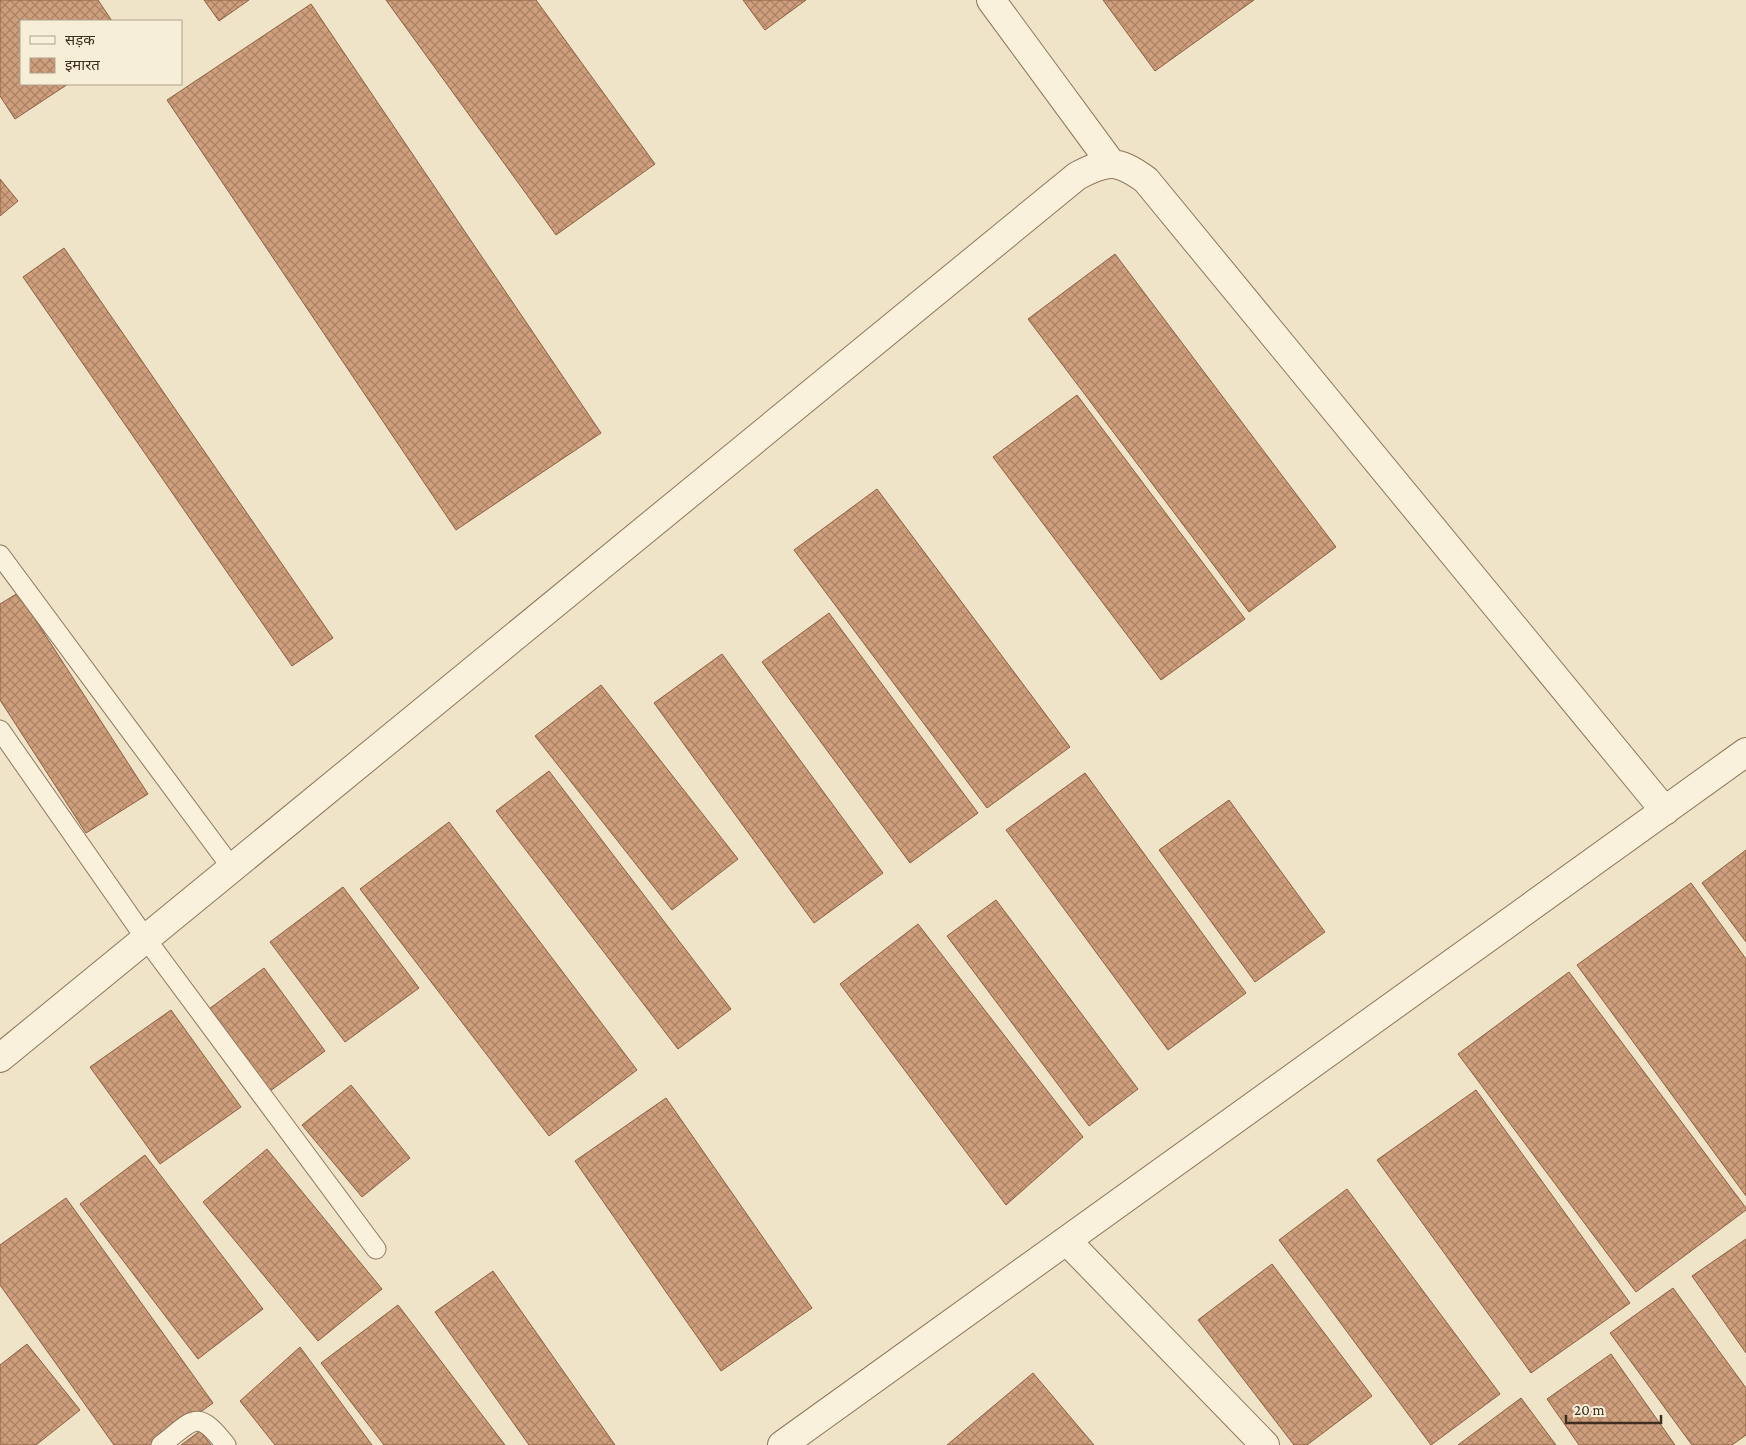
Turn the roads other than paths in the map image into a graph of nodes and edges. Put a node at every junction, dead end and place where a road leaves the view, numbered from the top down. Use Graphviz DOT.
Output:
graph roads {
  1 [pos="992,0"];
  2 [pos="1111,163"];
  3 [pos="0,555"];
  4 [pos="0,730"];
  5 [pos="1746,752"];
  6 [pos="1665,811"];
  7 [pos="232,868"];
  8 [pos="146,939"];
  9 [pos="0,1058"];
  10 [pos="1066,1241"];
  11 [pos="376,1249"];
  12 [pos="161,1445"];
  13 [pos="226,1445"];
  14 [pos="782,1445"];
  15 [pos="1265,1445"];
  1 -- 2 [label="street"];
  2 -- 6 [label="street"];
  2 -- 7 [label="street"];
  3 -- 7 [label="lane"];
  4 -- 8 [label="lane"];
  5 -- 6 [label="street"];
  6 -- 10 [label="street"];
  7 -- 8 [label="street"];
  8 -- 9 [label="street"];
  8 -- 11 [label="lane"];
  10 -- 14 [label="street"];
  10 -- 15 [label="street"];
  12 -- 13 [label="lane"];
}
